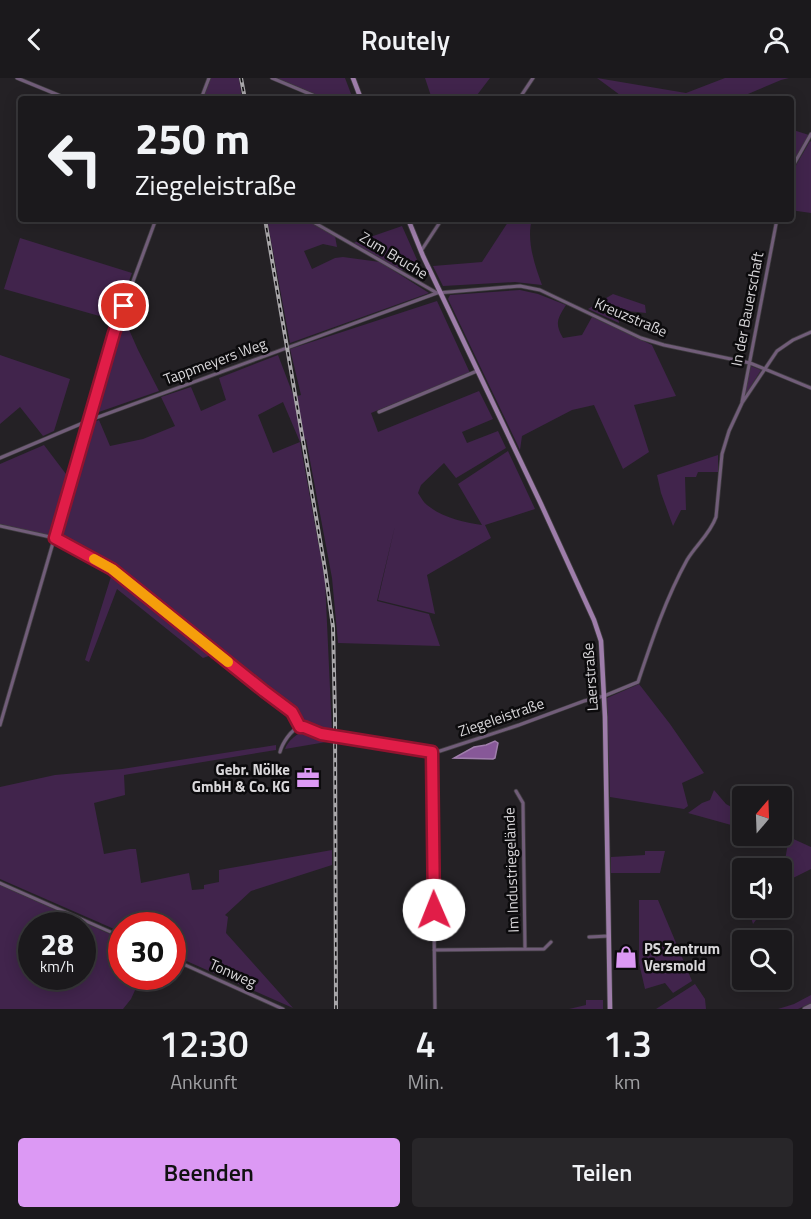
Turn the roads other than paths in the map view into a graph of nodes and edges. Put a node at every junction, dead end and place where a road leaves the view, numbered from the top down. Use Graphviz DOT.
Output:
graph roads {
  1 [pos="17,78"];
  2 [pos="209,78"];
  3 [pos="272,78"];
  4 [pos="353,78"];
  5 [pos="533,78"];
  6 [pos="61,96"];
  7 [pos="202,96"];
  8 [pos="315,96"];
  9 [pos="360,96"];
  10 [pos="521,96"];
  11 [pos="811,135"];
  12 [pos="794,164"];
  13 [pos="155,222"];
  14 [pos="313,222"];
  15 [pos="409,222"];
  16 [pos="440,222"];
  17 [pos="776,222"];
  18 [pos="421,251"];
  19 [pos="439,293"];
  20 [pos="811,332"];
  21 [pos="750,363"];
  22 [pos="764,369"];
  23 [pos="477,371"];
  24 [pos="811,388"];
  25 [pos="742,404"];
  26 [pos="379,412"];
  27 [pos="90,420"];
  28 [pos="0,458"];
  29 [pos="0,526"];
  30 [pos="55,538"];
  31 [pos="604,696"];
  32 [pos="0,725"];
  33 [pos="300,727"];
  34 [pos="280,752"];
  35 [pos="432,752"];
  36 [pos="516,791"];
  37 [pos="0,883"];
  38 [pos="108,931"];
  39 [pos="609,936"];
  40 [pos="589,937"];
  41 [pos="551,942"];
  42 [pos="525,949"];
  43 [pos="434,950"];
  44 [pos="186,965"];
  45 [pos="811,1006"];
  46 [pos="283,1009"];
  47 [pos="435,1009"];
  48 [pos="610,1009"];
  49 [pos="806,1009"];
  1 -- 6 [label="street"];
  2 -- 7 [label="street"];
  3 -- 8 [label="street"];
  4 -- 9 [label="main road"];
  5 -- 10 [label="street"];
  11 -- 12 [label="street"];
  13 -- 27 [label="street"];
  14 -- 19 [label="street, Zum Bruche"];
  15 -- 18 [label="main road, Laerstraße"];
  16 -- 18 [label="street"];
  17 -- 21 [label="street, In der Bauerschaft"];
  18 -- 19 [label="main road, Laerstraße"];
  19 -- 21 [label="street, Kreuzstraße"];
  19 -- 23 [label="main road, Laerstraße"];
  19 -- 27 [label="street, Tappmeyers Weg"];
  20 -- 22 [label="street, In der Bauerschaft"];
  21 -- 22 [label="street, Kreuzstraße"];
  21 -- 25 [label="street, In der Bauerschaft"];
  22 -- 24 [label="street, Kreuzstraße"];
  22 -- 25 [label="street, In der Bauerschaft"];
  23 -- 26 [label="street"];
  23 -- 31 [label="main road, Laerstraße"];
  25 -- 31 [label="street, In der Bauerschaft"];
  27 -- 28 [label="street, Tappmeyers Weg"];
  27 -- 30 [label="street"];
  29 -- 30 [label="street"];
  30 -- 32 [label="street"];
  30 -- 33 [label="street"];
  31 -- 35 [label="street, Ziegeleistraße"];
  31 -- 39 [label="main road, Laerstraße"];
  33 -- 34 [label="street"];
  33 -- 35 [label="street, Ziegeleistraße"];
  35 -- 43 [label="street"];
  36 -- 42 [label="street, Im Industriegelände"];
  37 -- 38 [label="street"];
  39 -- 40 [label="street"];
  39 -- 48 [label="main road, Laerstraße"];
  41 -- 42 [label="street, Im Industriegelände"];
  42 -- 43 [label="street, Im Industriegelände"];
  43 -- 47 [label="street"];
  44 -- 46 [label="street, Tonweg"];
  45 -- 49 [label="street"];
}
